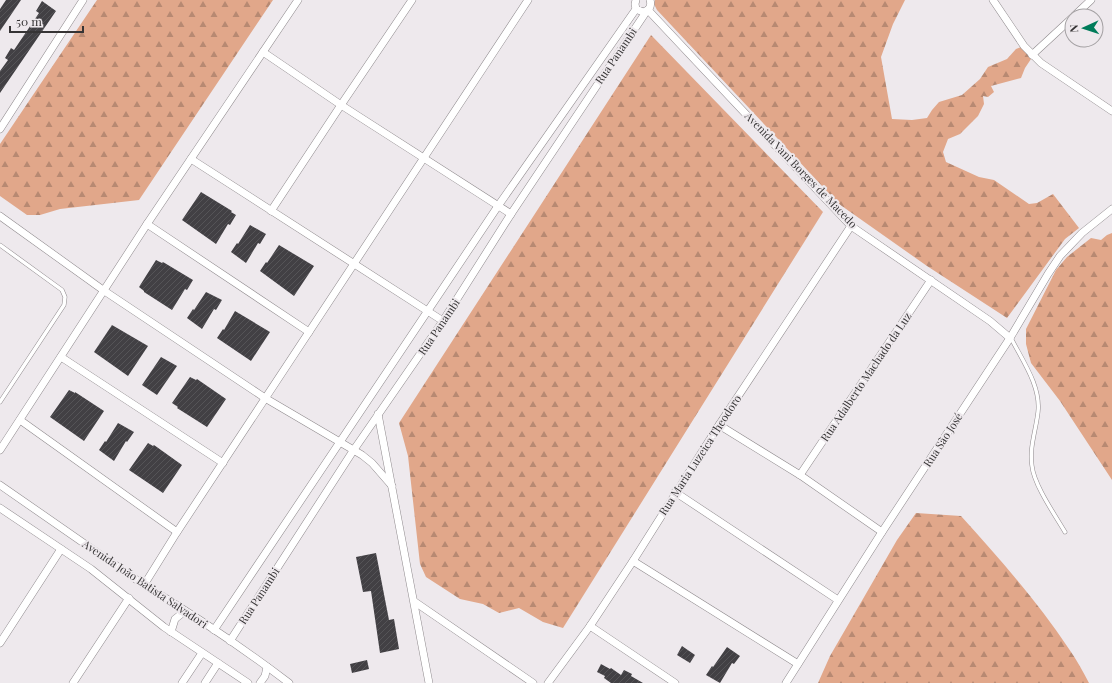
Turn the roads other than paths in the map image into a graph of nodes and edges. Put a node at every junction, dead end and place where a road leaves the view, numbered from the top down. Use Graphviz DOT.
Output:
graph roads {
  1 [pos="83,0"];
  2 [pos="298,0"];
  3 [pos="412,0"];
  4 [pos="528,0"];
  5 [pos="636,0"];
  6 [pos="650,0"];
  7 [pos="993,0"];
  8 [pos="1091,0"];
  9 [pos="1083,8"];
  10 [pos="636,9"];
  11 [pos="647,11"];
  12 [pos="1064,25"];
  13 [pos="263,52"];
  14 [pos="1032,55"];
  15 [pos="340,105"];
  16 [pos="1112,111"];
  17 [pos="0,129"];
  18 [pos="424,157"];
  19 [pos="191,159"];
  20 [pos="498,206"];
  21 [pos="1112,209"];
  22 [pos="271,211"];
  23 [pos="511,214"];
  24 [pos="0,216"];
  25 [pos="147,224"];
  26 [pos="852,226"];
  27 [pos="0,245"];
  28 [pos="354,264"];
  29 [pos="931,280"];
  30 [pos="103,290"];
  31 [pos="428,311"];
  32 [pos="444,321"];
  33 [pos="309,332"];
  34 [pos="1010,338"];
  35 [pos="62,357"];
  36 [pos="265,398"];
  37 [pos="0,402"];
  38 [pos="378,414"];
  39 [pos="20,420"];
  40 [pos="719,425"];
  41 [pos="340,443"];
  42 [pos="0,450"];
  43 [pos="353,451"];
  44 [pos="223,463"];
  45 [pos="800,475"];
  46 [pos="0,485"];
  47 [pos="392,486"];
  48 [pos="675,492"];
  49 [pos="0,508"];
  50 [pos="177,532"];
  51 [pos="882,532"];
  52 [pos="1064,532"];
  53 [pos="61,548"];
  54 [pos="633,561"];
  55 [pos="144,585"];
  56 [pos="129,598"];
  57 [pos="838,600"];
  58 [pos="414,602"];
  59 [pos="185,611"];
  60 [pos="590,626"];
  61 [pos="214,630"];
  62 [pos="171,632"];
  63 [pos="230,641"];
  64 [pos="0,642"];
  65 [pos="202,653"];
  66 [pos="218,663"];
  67 [pos="798,664"];
  68 [pos="267,666"];
  69 [pos="73,683"];
  70 [pos="182,683"];
  71 [pos="205,683"];
  72 [pos="248,683"];
  73 [pos="260,683"];
  74 [pos="289,683"];
  75 [pos="429,683"];
  76 [pos="533,683"];
  77 [pos="548,683"];
  78 [pos="675,683"];
  79 [pos="786,683"];
  1 -- 17 [label="street"];
  2 -- 13 [label="street"];
  3 -- 15 [label="street"];
  4 -- 18 [label="street"];
  5 -- 10 [label="street"];
  6 -- 11 [label="street"];
  7 -- 14 [label="street"];
  8 -- 9 [label="street"];
  10 -- 11 [label="street"];
  10 -- 20 [label="street, Rua Panambi"];
  11 -- 23 [label="street, Rua Panambi"];
  11 -- 26 [label="street, Avenida Vani Borges de Macedo"];
  12 -- 14 [label="street"];
  13 -- 15 [label="street"];
  13 -- 19 [label="street"];
  14 -- 16 [label="street"];
  15 -- 18 [label="street"];
  15 -- 22 [label="street"];
  18 -- 20 [label="street"];
  18 -- 28 [label="street"];
  19 -- 22 [label="street"];
  19 -- 25 [label="street"];
  20 -- 23 [label="street"];
  20 -- 31 [label="street, Rua Panambi"];
  21 -- 34 [label="street, Rua São José"];
  22 -- 28 [label="street"];
  23 -- 32 [label="street, Rua Panambi"];
  24 -- 30 [label="street"];
  25 -- 30 [label="street"];
  25 -- 33 [label="street"];
  26 -- 29 [label="street, Avenida Vani Borges de Macedo"];
  26 -- 40 [label="street, Rua Maria Luzeica Theodoro"];
  27 -- 37 [label="lane"];
  28 -- 31 [label="street"];
  28 -- 33 [label="street"];
  29 -- 34 [label="street, Avenida Vani Borges de Macedo"];
  29 -- 45 [label="street, Rua Adalberto Machado da Luz"];
  30 -- 35 [label="street"];
  30 -- 36 [label="street"];
  31 -- 32 [label="street"];
  31 -- 41 [label="street, Rua Panambi"];
  32 -- 38 [label="street, Rua Panambi"];
  33 -- 36 [label="street"];
  34 -- 51 [label="street, Rua São José"];
  34 -- 52 [label="lane"];
  35 -- 39 [label="street"];
  35 -- 44 [label="street"];
  36 -- 41 [label="street"];
  36 -- 44 [label="street"];
  38 -- 43 [label="street, Rua Panambi"];
  38 -- 47 [label="street"];
  39 -- 42 [label="street"];
  39 -- 50 [label="street"];
  40 -- 45 [label="street"];
  40 -- 48 [label="street, Rua Maria Luzeica Theodoro"];
  41 -- 43 [label="street"];
  41 -- 61 [label="street, Rua Panambi"];
  43 -- 47 [label="street"];
  43 -- 63 [label="street, Rua Panambi"];
  44 -- 50 [label="street"];
  45 -- 51 [label="street"];
  46 -- 55 [label="street, Avenida João Batista Salvadori"];
  47 -- 58 [label="street"];
  48 -- 54 [label="street, Rua Maria Luzeica Theodoro"];
  48 -- 57 [label="street"];
  49 -- 53 [label="street, Avenida João Batista Salvadori"];
  50 -- 55 [label="street"];
  51 -- 57 [label="street, Rua São José"];
  53 -- 56 [label="street, Avenida João Batista Salvadori"];
  53 -- 64 [label="street"];
  54 -- 60 [label="street, Rua Maria Luzeica Theodoro"];
  54 -- 67 [label="street"];
  55 -- 59 [label="street, Avenida João Batista Salvadori"];
  56 -- 62 [label="street, Avenida João Batista Salvadori"];
  56 -- 69 [label="street"];
  57 -- 67 [label="street, Rua São José"];
  58 -- 75 [label="street"];
  58 -- 76 [label="street"];
  59 -- 61 [label="street, Avenida João Batista Salvadori"];
  59 -- 62 [label="street"];
  60 -- 77 [label="street, Rua Maria Luzeica Theodoro"];
  60 -- 78 [label="street"];
  61 -- 63 [label="street, Avenida João Batista Salvadori"];
  62 -- 65 [label="street, Avenida João Batista Salvadori"];
  63 -- 68 [label="street, Avenida João Batista Salvadori"];
  65 -- 66 [label="street, Avenida João Batista Salvadori"];
  65 -- 70 [label="street"];
  66 -- 71 [label="street"];
  66 -- 72 [label="street, Avenida João Batista Salvadori"];
  67 -- 79 [label="street, Rua São José"];
  68 -- 73 [label="street"];
  68 -- 74 [label="street, Avenida João Batista Salvadori"];
}
